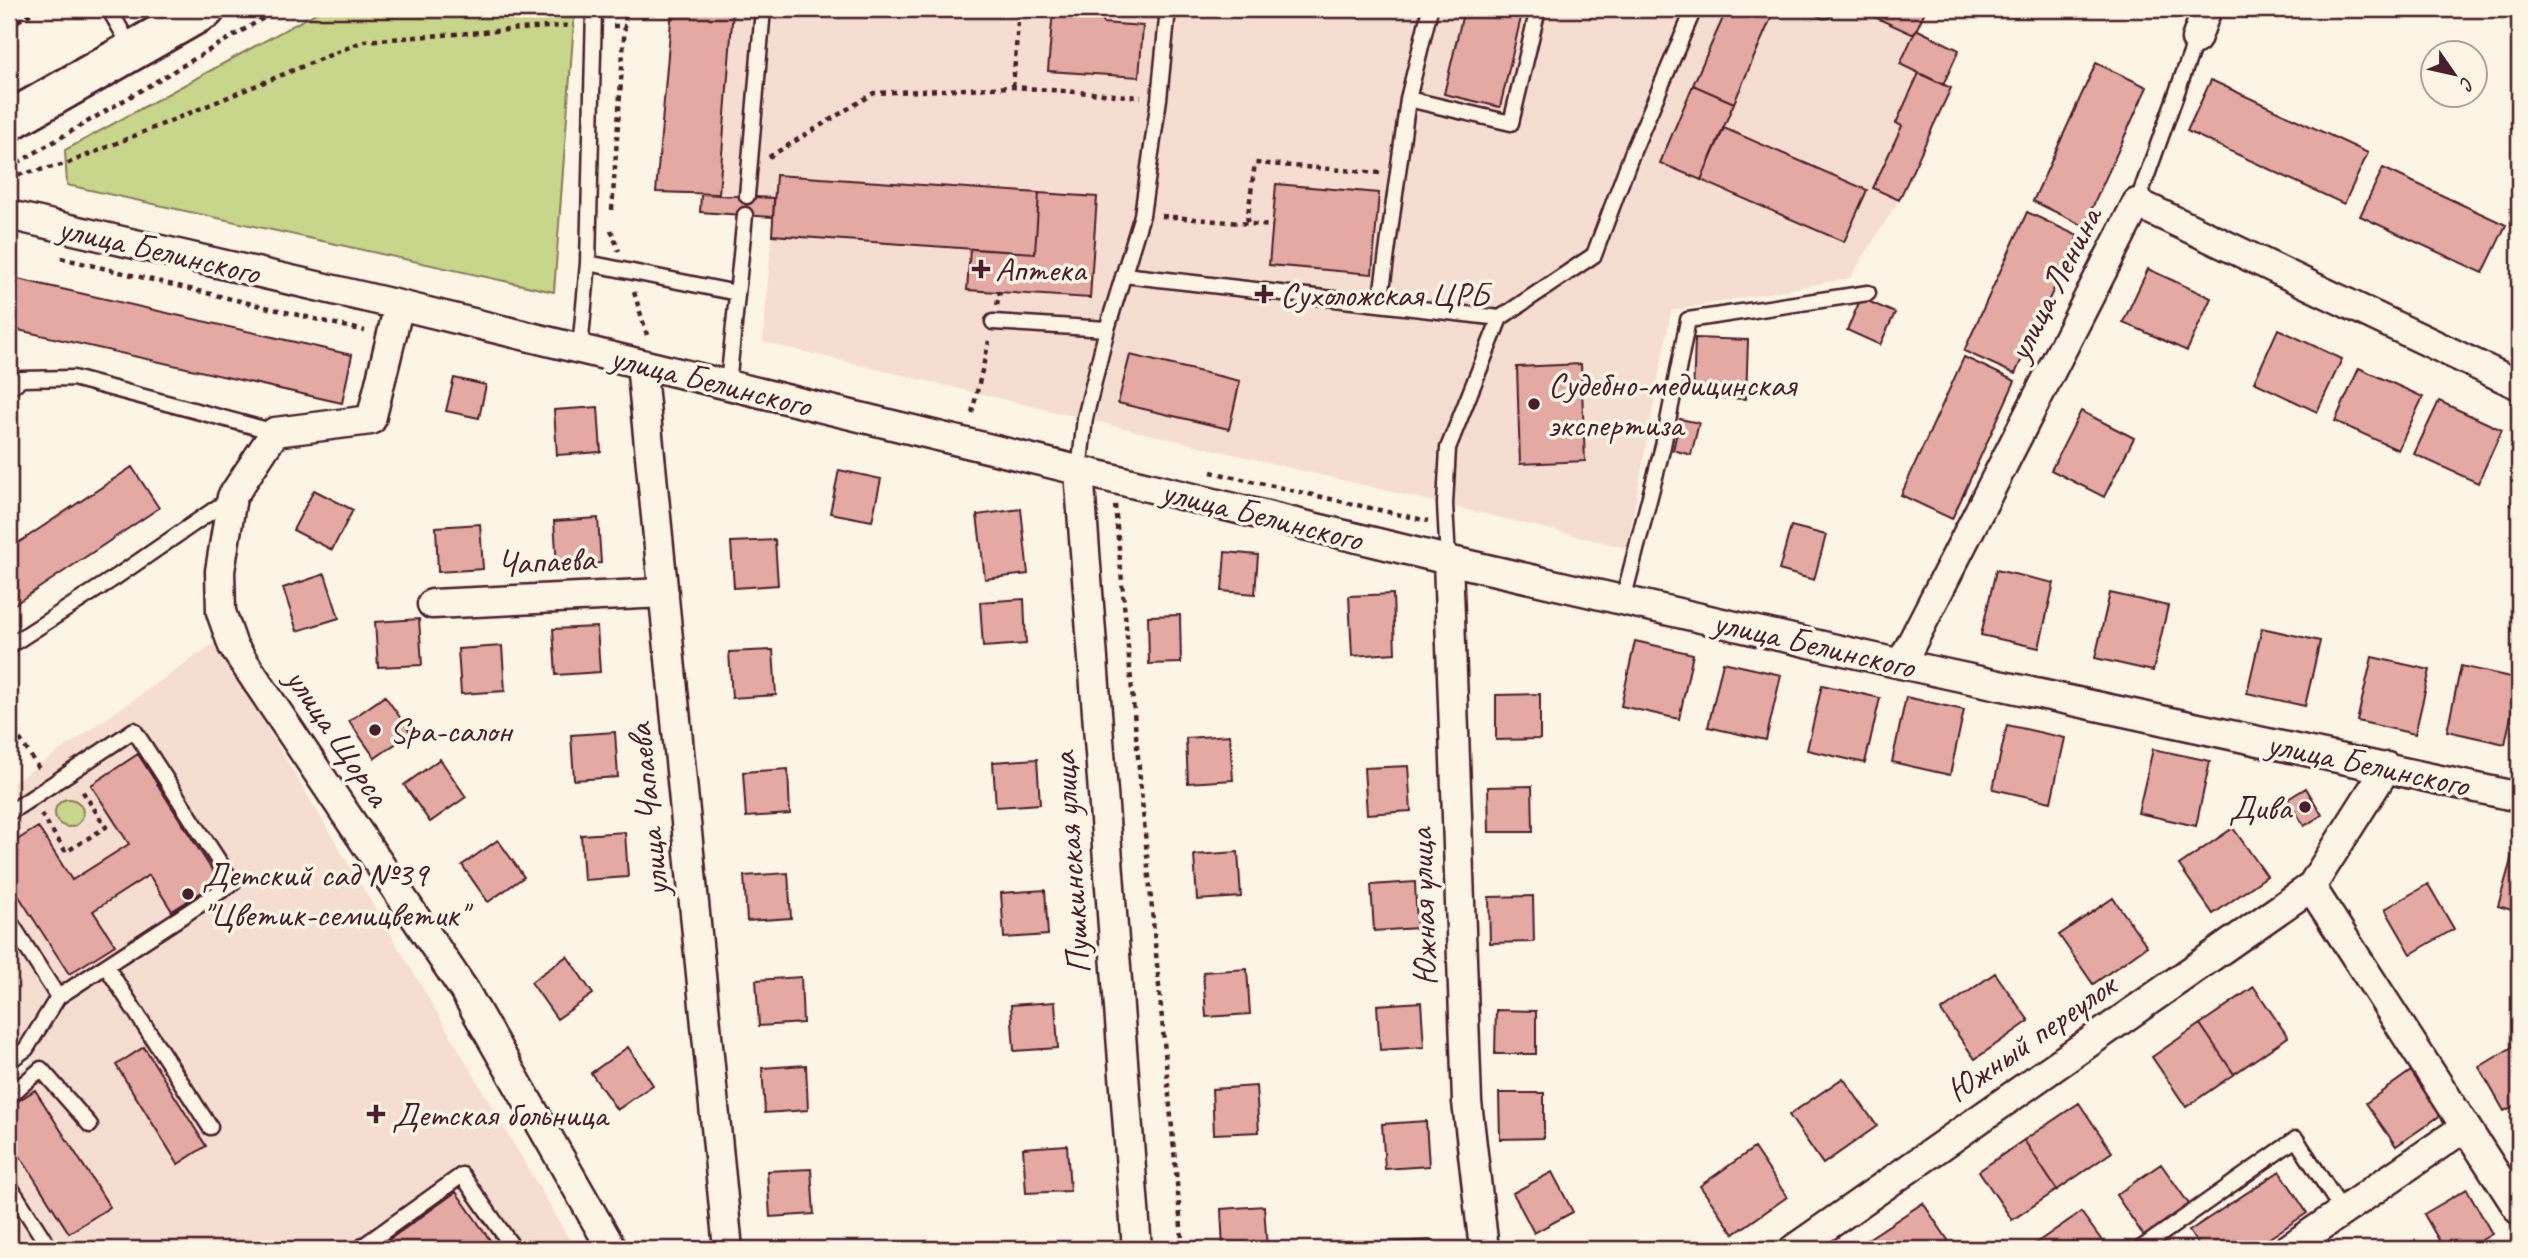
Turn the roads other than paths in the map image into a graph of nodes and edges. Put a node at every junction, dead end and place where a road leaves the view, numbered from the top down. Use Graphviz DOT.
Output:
graph roads {
  1 [pos="109,9"];
  2 [pos="205,9"];
  3 [pos="594,9"];
  4 [pos="763,9"];
  5 [pos="1168,9"];
  6 [pos="1430,9"];
  7 [pos="1538,9"];
  8 [pos="1694,9"];
  9 [pos="2207,9"];
  10 [pos="2196,39"];
  11 [pos="133,50"];
  12 [pos="1408,99"];
  13 [pos="9,121"];
  14 [pos="747,196"];
  15 [pos="2137,203"];
  16 [pos="9,215"];
  17 [pos="745,215"];
  18 [pos="588,263"];
  19 [pos="1124,275"];
  20 [pos="737,293"];
  21 [pos="1868,293"];
  22 [pos="1380,304"];
  23 [pos="399,305"];
  24 [pos="1500,318"];
  25 [pos="993,321"];
  26 [pos="1107,329"];
  27 [pos="580,349"];
  28 [pos="641,364"];
  29 [pos="728,385"];
  30 [pos="2519,385"];
  31 [pos="9,388"];
  32 [pos="275,432"];
  33 [pos="1079,471"];
  34 [pos="232,497"];
  35 [pos="1448,560"];
  36 [pos="664,593"];
  37 [pos="1623,600"];
  38 [pos="432,604"];
  39 [pos="9,646"];
  40 [pos="1902,664"];
  41 [pos="2386,767"];
  42 [pos="2519,797"];
  43 [pos="9,813"];
  44 [pos="2311,887"];
  45 [pos="9,920"];
  46 [pos="106,966"];
  47 [pos="58,997"];
  48 [pos="9,1060"];
  49 [pos="9,1096"];
  50 [pos="90,1125"];
  51 [pos="210,1126"];
  52 [pos="2465,1127"];
  53 [pos="9,1185"];
  54 [pos="2519,1210"];
  55 [pos="2343,1212"];
  56 [pos="50,1249"];
  57 [pos="359,1249"];
  58 [pos="514,1249"];
  59 [pos="612,1249"];
  60 [pos="728,1249"];
  61 [pos="1136,1249"];
  62 [pos="1484,1249"];
  63 [pos="1794,1249"];
  64 [pos="2140,1249"];
  65 [pos="2288,1249"];
  1 -- 11 [label="lane"];
  2 -- 11 [label="main road"];
  3 -- 18 [label="lane"];
  4 -- 14 [label="lane"];
  5 -- 19 [label="lane"];
  6 -- 12 [label="lane"];
  7 -- 12 [label="lane"];
  8 -- 24 [label="lane"];
  9 -- 10 [label="street"];
  10 -- 15 [label="lane"];
  11 -- 13 [label="main road"];
  12 -- 22 [label="lane"];
  15 -- 30 [label="street, улица Ленина"];
  15 -- 40 [label="street, улица Ленина"];
  16 -- 23 [label="street, улица Белинского"];
  17 -- 20 [label="lane"];
  18 -- 20 [label="lane"];
  18 -- 27 [label="lane"];
  19 -- 22 [label="lane"];
  19 -- 26 [label="lane"];
  20 -- 29 [label="lane"];
  21 -- 37 [label="lane"];
  22 -- 24 [label="lane"];
  23 -- 27 [label="street, улица Белинского"];
  23 -- 32 [label="street"];
  24 -- 35 [label="lane"];
  25 -- 26 [label="lane"];
  26 -- 33 [label="lane"];
  27 -- 28 [label="street, улица Белинского"];
  28 -- 29 [label="street, улица Белинского"];
  28 -- 36 [label="street, улица Чапаева"];
  29 -- 33 [label="street, улица Белинского"];
  31 -- 32 [label="lane"];
  32 -- 34 [label="street, улица Щорса"];
  33 -- 35 [label="street, улица Белинского"];
  33 -- 61 [label="street, Пушкинская улица"];
  34 -- 39 [label="lane"];
  34 -- 59 [label="street, улица Щорса"];
  35 -- 37 [label="street, улица Белинского"];
  35 -- 62 [label="street, Южная улица"];
  36 -- 38 [label="street, Чапаева"];
  36 -- 60 [label="street, улица Чапаева"];
  37 -- 40 [label="street, улица Белинского"];
  40 -- 41 [label="street, улица Белинского"];
  41 -- 42 [label="street, улица Белинского"];
  41 -- 44 [label="street"];
  43 -- 46 [label="lane"];
  44 -- 52 [label="street"];
  44 -- 63 [label="street, Южный переулок"];
  45 -- 47 [label="lane"];
  46 -- 47 [label="lane"];
  46 -- 51 [label="lane"];
  47 -- 48 [label="lane"];
  49 -- 50 [label="lane"];
  52 -- 54 [label="street"];
  52 -- 55 [label="street"];
  53 -- 56 [label="lane"];
  55 -- 64 [label="lane"];
  55 -- 65 [label="street"];
  57 -- 58 [label="lane"];
}
